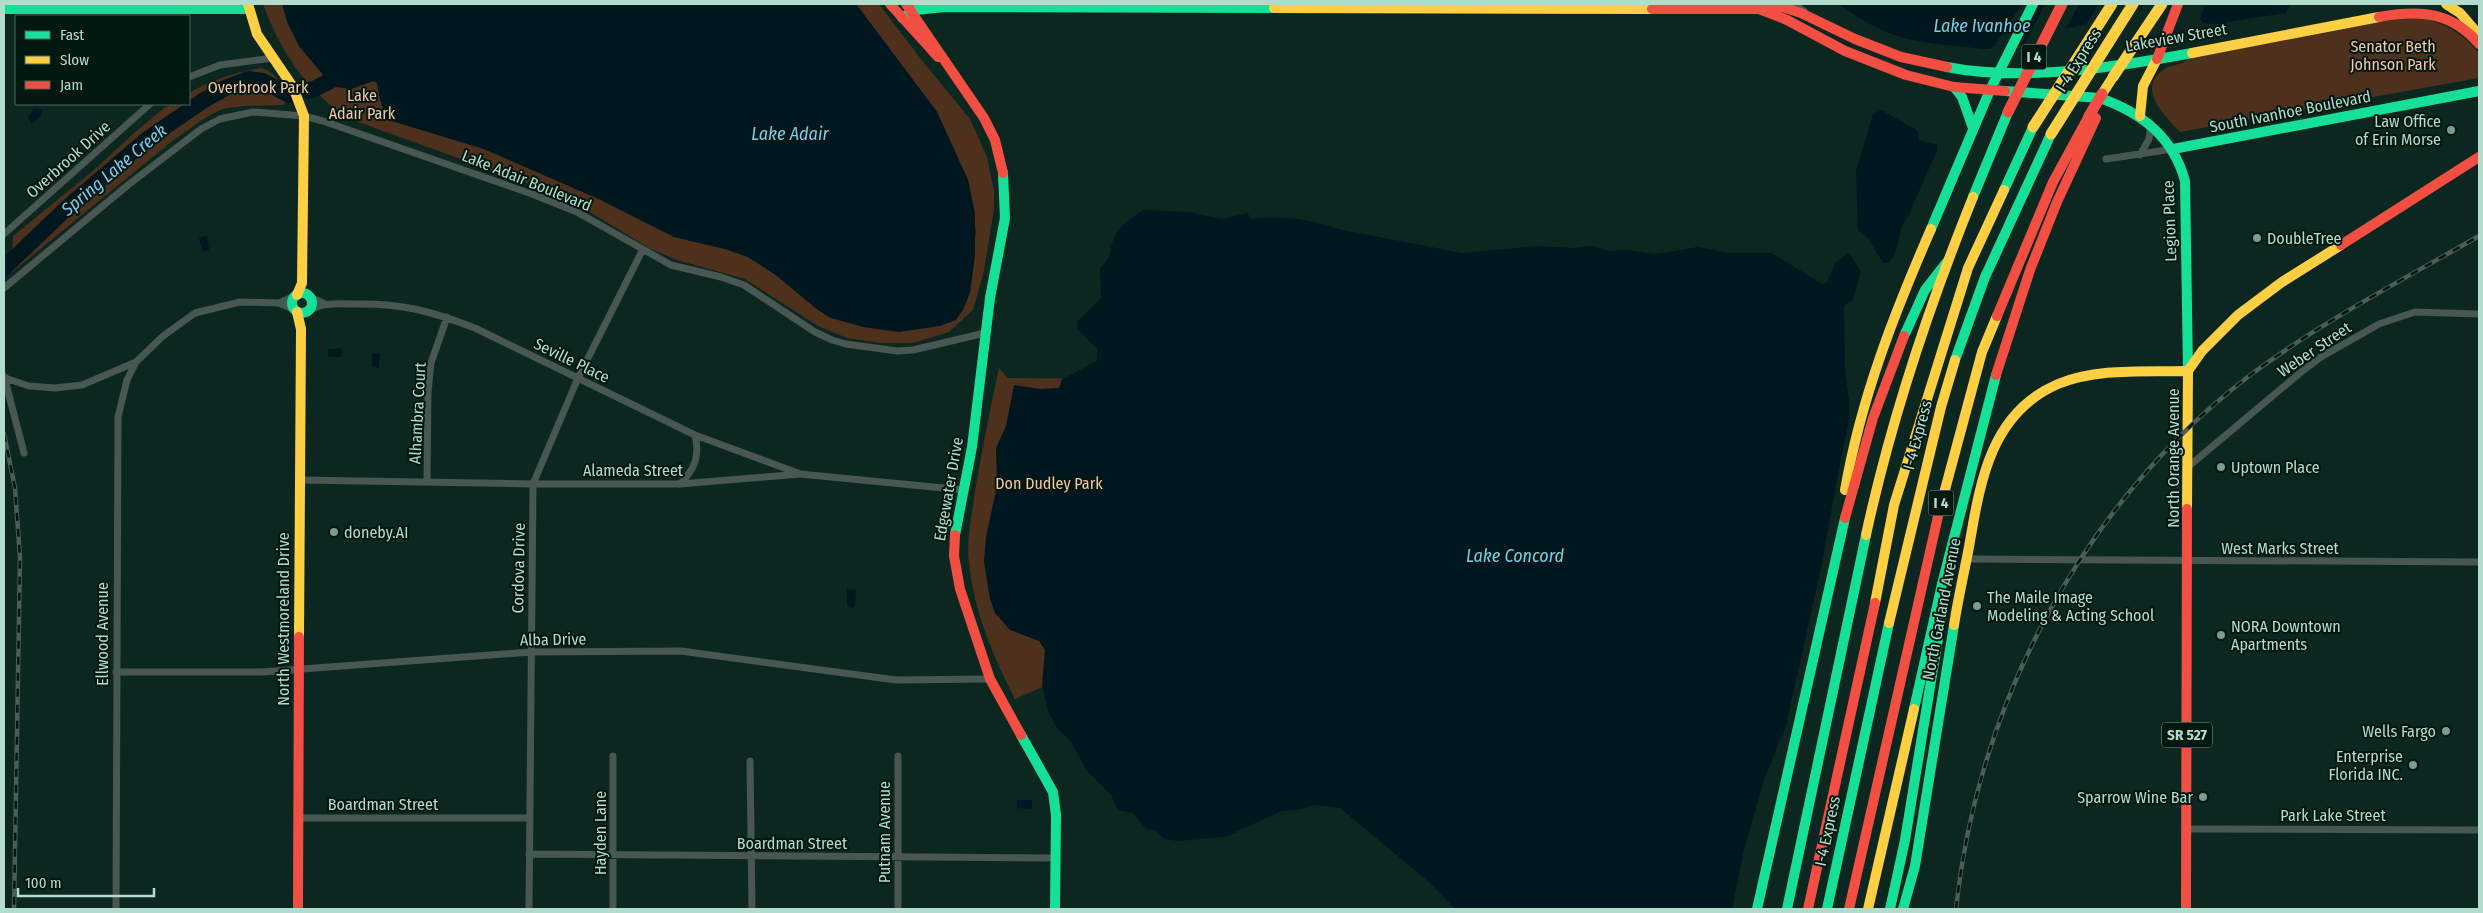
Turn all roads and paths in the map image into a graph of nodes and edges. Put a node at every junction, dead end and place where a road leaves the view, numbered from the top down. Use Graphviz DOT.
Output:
graph roads {
  1 [pos="890,4"];
  2 [pos="942,4"];
  3 [pos="1793,4"];
  4 [pos="2033,4"];
  5 [pos="2062,4"];
  6 [pos="2112,4"];
  7 [pos="2133,4"];
  8 [pos="2162,4"];
  9 [pos="2178,4"];
  10 [pos="2446,4"];
  11 [pos="248,6"];
  12 [pos="993,6"];
  13 [pos="1130,6"];
  14 [pos="1216,6"];
  15 [pos="1338,6"];
  16 [pos="1481,6"];
  17 [pos="1766,6"];
  18 [pos="959,7"];
  19 [pos="4,9"];
  20 [pos="906,11"];
  21 [pos="1817,19"];
  22 [pos="2479,35"];
  23 [pos="2479,44"];
  24 [pos="273,58"];
  25 [pos="2157,58"];
  26 [pos="1997,73"];
  27 [pos="190,77"];
  28 [pos="1954,87"];
  29 [pos="1988,90"];
  30 [pos="2479,91"];
  31 [pos="2024,93"];
  32 [pos="149,105"];
  33 [pos="304,116"];
  34 [pos="2140,116"];
  35 [pos="2093,117"];
  36 [pos="2151,124"];
  37 [pos="1973,128"];
  38 [pos="2173,149"];
  39 [pos="2140,155"];
  40 [pos="2479,157"];
  41 [pos="2106,159"];
  42 [pos="4,234"];
  43 [pos="642,251"];
  44 [pos="1947,262"];
  45 [pos="4,288"];
  46 [pos="303,295"];
  47 [pos="279,303"];
  48 [pos="325,304"];
  49 [pos="302,311"];
  50 [pos="2479,314"];
  51 [pos="447,318"];
  52 [pos="984,333"];
  53 [pos="136,362"];
  54 [pos="2188,371"];
  55 [pos="4,377"];
  56 [pos="578,378"];
  57 [pos="695,435"];
  58 [pos="24,453"];
  59 [pos="2189,466"];
  60 [pos="800,474"];
  61 [pos="301,480"];
  62 [pos="427,482"];
  63 [pos="533,484"];
  64 [pos="680,484"];
  65 [pos="964,490"];
  66 [pos="1839,538"];
  67 [pos="1951,553"];
  68 [pos="1966,558"];
  69 [pos="2189,560"];
  70 [pos="2479,562"];
  71 [pos="531,652"];
  72 [pos="299,670"];
  73 [pos="116,672"];
  74 [pos="990,679"];
  75 [pos="614,756"];
  76 [pos="898,756"];
  77 [pos="750,761"];
  78 [pos="298,818"];
  79 [pos="529,818"];
  80 [pos="2186,829"];
  81 [pos="2479,830"];
  82 [pos="529,854"];
  83 [pos="614,855"];
  84 [pos="897,856"];
  85 [pos="751,857"];
  86 [pos="1055,858"];
  87 [pos="116,909"];
  88 [pos="298,909"];
  89 [pos="529,909"];
  90 [pos="613,909"];
  91 [pos="752,909"];
  92 [pos="898,909"];
  93 [pos="1055,909"];
  94 [pos="1758,909"];
  95 [pos="1787,909"];
  96 [pos="1808,909"];
  97 [pos="1827,909"];
  98 [pos="1849,909"];
  99 [pos="1868,909"];
  100 [pos="1890,909"];
  101 [pos="1903,909"];
  102 [pos="2186,909"];
  1 -- 20 [label="main road, Edgewater Drive"];
  2 -- 18 [label="main road"];
  3 -- 21 [label="street"];
  4 -- 26 [label="main road"];
  5 -- 44 [label="main road, I 4, bridge"];
  6 -- 96 [label="main road, I-4 Express, bridge"];
  7 -- 97 [label="main road, I-4 Express, bridge"];
  8 -- 35 [label="main road, bridge"];
  9 -- 25 [label="main road"];
  10 -- 22 [label="main road"];
  11 -- 19 [label="main road"];
  11 -- 24 [label="main road"];
  12 -- 13 [label="main road, Lakeview Street"];
  12 -- 18 [label="main road, Lakeview Street"];
  13 -- 14 [label="main road, Lakeview Street"];
  14 -- 15 [label="main road, Lakeview Street"];
  15 -- 16 [label="main road, Lakeview Street"];
  16 -- 17 [label="main road, Lakeview Street"];
  17 -- 21 [label="main road, Lakeview Street"];
  17 -- 28 [label="main road, Lakeview Street"];
  18 -- 20 [label="main road, Lakeview Street"];
  20 -- 52 [label="main road, Edgewater Drive"];
  21 -- 26 [label="main road, Lakeview Street"];
  23 -- 25 [label="main road, Lakeview Street"];
  24 -- 27 [label="street"];
  24 -- 33 [label="main road"];
  25 -- 26 [label="main road, Lakeview Street"];
  25 -- 34 [label="main road"];
  26 -- 29 [label="main road"];
  28 -- 29 [label="main road, Lakeview Street"];
  28 -- 37 [label="main road"];
  29 -- 31 [label="main road, Lakeview Street"];
  29 -- 37 [label="main road"];
  30 -- 38 [label="main road, South Ivanhoe Boulevard"];
  31 -- 34 [label="main road, Legion Place"];
  32 -- 42 [label="street, Overbrook Drive"];
  33 -- 43 [label="street, Lake Adair Boulevard"];
  33 -- 45 [label="street"];
  33 -- 46 [label="main road"];
  34 -- 36 [label="main road, Legion Place"];
  35 -- 67 [label="main road"];
  35 -- 98 [label="main road, I 4"];
  36 -- 38 [label="main road, Legion Place"];
  36 -- 39 [label="street"];
  37 -- 66 [label="main road"];
  38 -- 39 [label="street, South Ivanhoe Boulevard"];
  38 -- 54 [label="main road, Legion Place"];
  39 -- 41 [label="street, South Ivanhoe Boulevard"];
  40 -- 54 [label="main road, North Orange Avenue"];
  43 -- 52 [label="street, Lake Adair Boulevard"];
  43 -- 56 [label="street, Cordova Drive"];
  44 -- 66 [label="main road"];
  44 -- 95 [label="main road, I 4"];
  46 -- 47 [label="street"];
  46 -- 48 [label="street, Seville Place"];
  46 -- 49 [label="main road"];
  46 -- 49 [label="main road"];
  47 -- 49 [label="street"];
  47 -- 53 [label="street"];
  48 -- 49 [label="street, Seville Place"];
  48 -- 51 [label="street, Seville Place"];
  49 -- 61 [label="main road, North Westmoreland Drive"];
  50 -- 59 [label="street, Weber Street"];
  51 -- 56 [label="street, Seville Place"];
  51 -- 62 [label="street, Alhambra Court"];
  52 -- 65 [label="main road, Edgewater Drive"];
  53 -- 55 [label="street"];
  53 -- 73 [label="street, Ellwood Avenue"];
  54 -- 59 [label="main road, North Orange Avenue / SR 527"];
  54 -- 68 [label="main road, North Garland Avenue"];
  55 -- 58 [label="street"];
  56 -- 57 [label="street, Seville Place"];
  56 -- 63 [label="street, Cordova Drive"];
  57 -- 60 [label="street, Seville Place"];
  57 -- 64 [label="street"];
  59 -- 69 [label="main road, North Orange Avenue / SR 527"];
  60 -- 64 [label="street, Alameda Street"];
  60 -- 65 [label="street, Alameda Street"];
  61 -- 62 [label="street, Alameda Street"];
  61 -- 72 [label="main road, North Westmoreland Drive"];
  62 -- 63 [label="street, Alameda Street"];
  63 -- 64 [label="street, Alameda Street"];
  63 -- 71 [label="street, Cordova Drive"];
  65 -- 74 [label="main road, Edgewater Drive"];
  66 -- 94 [label="main road"];
  67 -- 99 [label="main road"];
  67 -- 100 [label="main road"];
  68 -- 69 [label="street, West Marks Street"];
  68 -- 101 [label="main road, North Garland Avenue"];
  69 -- 70 [label="street, West Marks Street"];
  69 -- 80 [label="main road, North Orange Avenue / SR 527"];
  71 -- 72 [label="street, Alba Drive"];
  71 -- 74 [label="street, Alba Drive"];
  71 -- 79 [label="street, Cordova Drive"];
  72 -- 73 [label="street, Alba Drive"];
  72 -- 78 [label="main road, North Westmoreland Drive"];
  73 -- 87 [label="street, Ellwood Avenue"];
  74 -- 86 [label="main road, Edgewater Drive"];
  75 -- 83 [label="street, Hayden Lane"];
  76 -- 84 [label="street, Putnam Avenue"];
  77 -- 85 [label="street"];
  78 -- 79 [label="street, Boardman Street"];
  78 -- 88 [label="main road, North Westmoreland Drive"];
  79 -- 82 [label="street, Cordova Drive"];
  80 -- 81 [label="street, Park Lake Street"];
  80 -- 102 [label="main road, North Orange Avenue / SR 527"];
  82 -- 83 [label="street, Boardman Street"];
  82 -- 89 [label="street, Cordova Drive"];
  83 -- 85 [label="street, Boardman Street"];
  83 -- 90 [label="street, Hayden Lane"];
  84 -- 85 [label="street, Boardman Street"];
  84 -- 86 [label="street, Boardman Street"];
  84 -- 92 [label="street, Putnam Avenue"];
  85 -- 91 [label="street"];
  86 -- 93 [label="main road, Edgewater Drive"];
}
